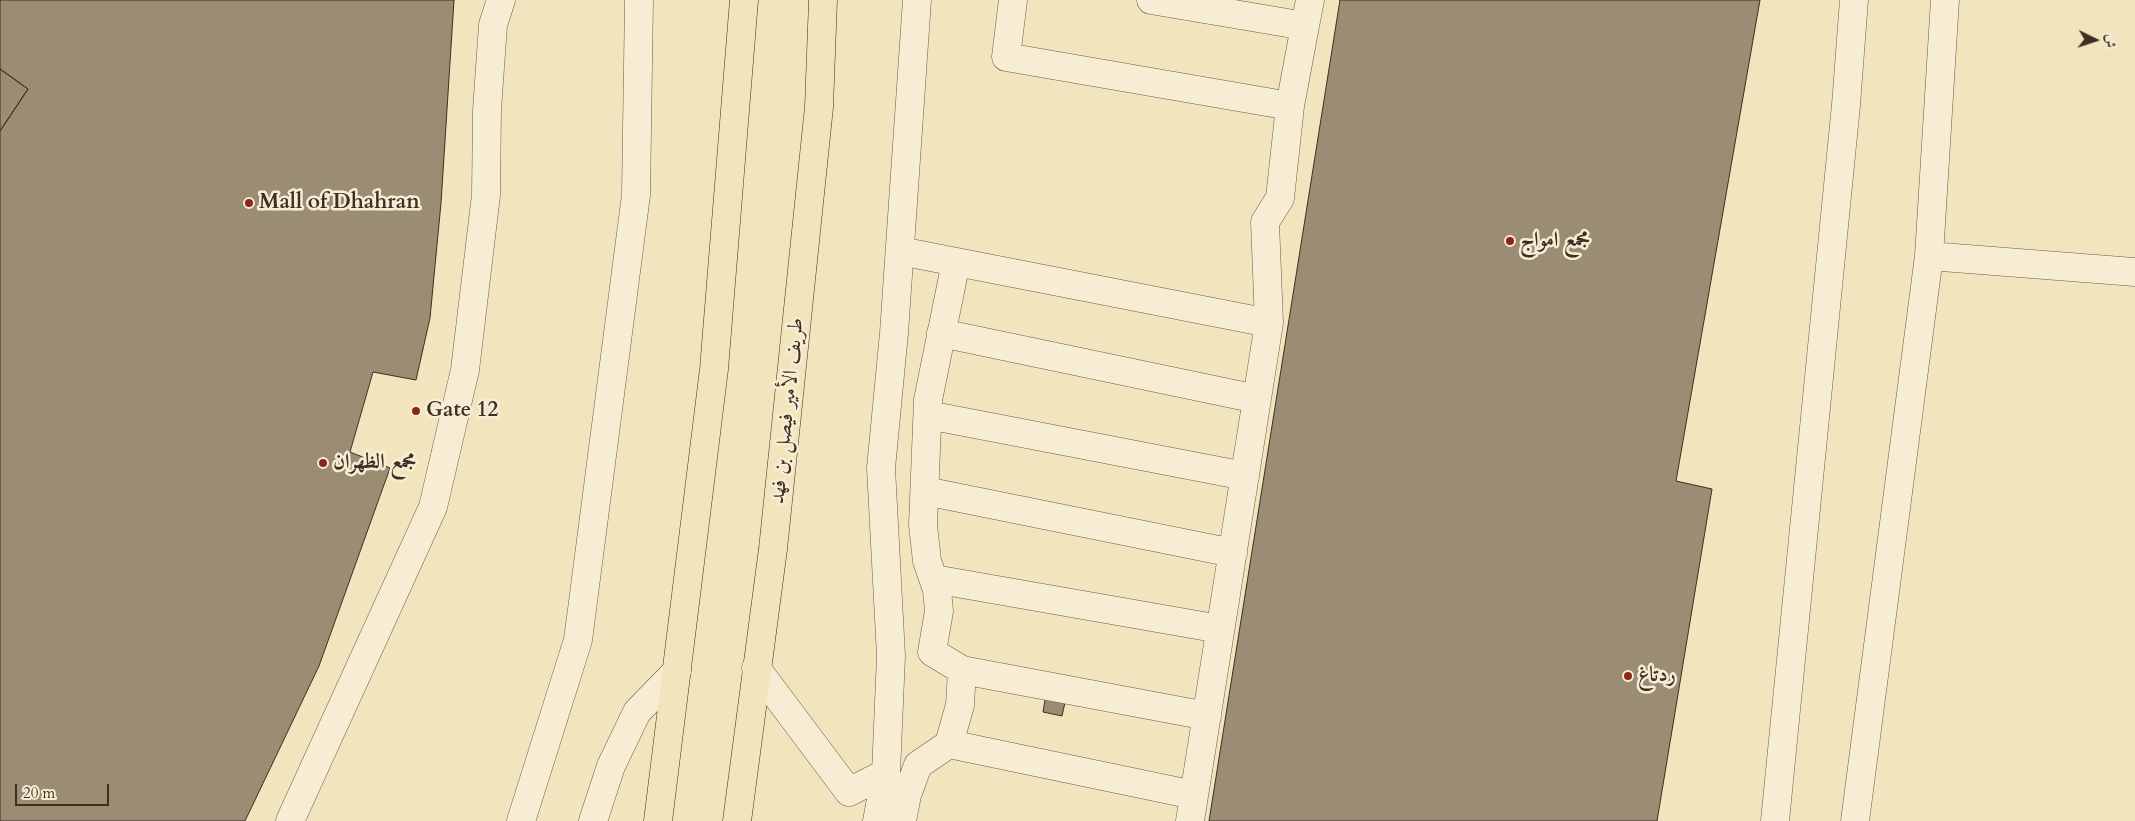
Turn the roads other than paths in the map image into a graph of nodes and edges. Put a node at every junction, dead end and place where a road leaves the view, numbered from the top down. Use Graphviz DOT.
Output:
graph roads {
  1 [pos="501,0"];
  2 [pos="640,0"];
  3 [pos="744,0"];
  4 [pos="823,0"];
  5 [pos="917,0"];
  6 [pos="1013,0"];
  7 [pos="1151,0"];
  8 [pos="1310,0"];
  9 [pos="1854,0"];
  10 [pos="1945,0"];
  11 [pos="1305,26"];
  12 [pos="1290,106"];
  13 [pos="900,251"];
  14 [pos="1929,256"];
  15 [pos="956,262"];
  16 [pos="2135,272"];
  17 [pos="1269,323"];
  18 [pos="942,333"];
  19 [pos="1257,399"];
  20 [pos="928,415"];
  21 [pos="1245,476"];
  22 [pos="925,491"];
  23 [pos="1232,553"];
  24 [pos="934,579"];
  25 [pos="1220,629"];
  26 [pos="756,668"];
  27 [pos="962,670"];
  28 [pos="677,671"];
  29 [pos="1207,716"];
  30 [pos="949,744"];
  31 [pos="886,773"];
  32 [pos="1194,795"];
  33 [pos="290,821"];
  34 [pos="521,821"];
  35 [pos="593,821"];
  36 [pos="658,821"];
  37 [pos="736,821"];
  38 [pos="877,821"];
  39 [pos="902,821"];
  40 [pos="1190,821"];
  41 [pos="1774,821"];
  42 [pos="1855,821"];
  1 -- 33 [label="street"];
  2 -- 34 [label="street"];
  3 -- 28 [label="main road"];
  4 -- 26 [label="main road, طريف الأمير فيصل بن فهد"];
  5 -- 13 [label="street"];
  6 -- 12 [label="street"];
  7 -- 11 [label="street"];
  8 -- 11 [label="street"];
  9 -- 41 [label="street"];
  10 -- 14 [label="street"];
  11 -- 12 [label="street"];
  12 -- 17 [label="street"];
  13 -- 15 [label="street"];
  13 -- 31 [label="street"];
  14 -- 16 [label="street"];
  14 -- 42 [label="street"];
  15 -- 17 [label="street"];
  15 -- 18 [label="street"];
  17 -- 19 [label="street"];
  18 -- 19 [label="street"];
  18 -- 20 [label="street"];
  19 -- 21 [label="street"];
  20 -- 21 [label="street"];
  20 -- 22 [label="street"];
  21 -- 23 [label="street"];
  22 -- 23 [label="street"];
  22 -- 24 [label="street"];
  23 -- 25 [label="street"];
  24 -- 25 [label="street"];
  24 -- 27 [label="street"];
  25 -- 29 [label="street"];
  26 -- 31 [label="street"];
  26 -- 37 [label="main road, طريف الأمير فيصل بن فهد"];
  27 -- 29 [label="street"];
  27 -- 30 [label="street"];
  28 -- 35 [label="street"];
  28 -- 36 [label="main road"];
  29 -- 32 [label="street"];
  30 -- 32 [label="street"];
  30 -- 39 [label="street"];
  31 -- 38 [label="street"];
  32 -- 40 [label="street"];
}
